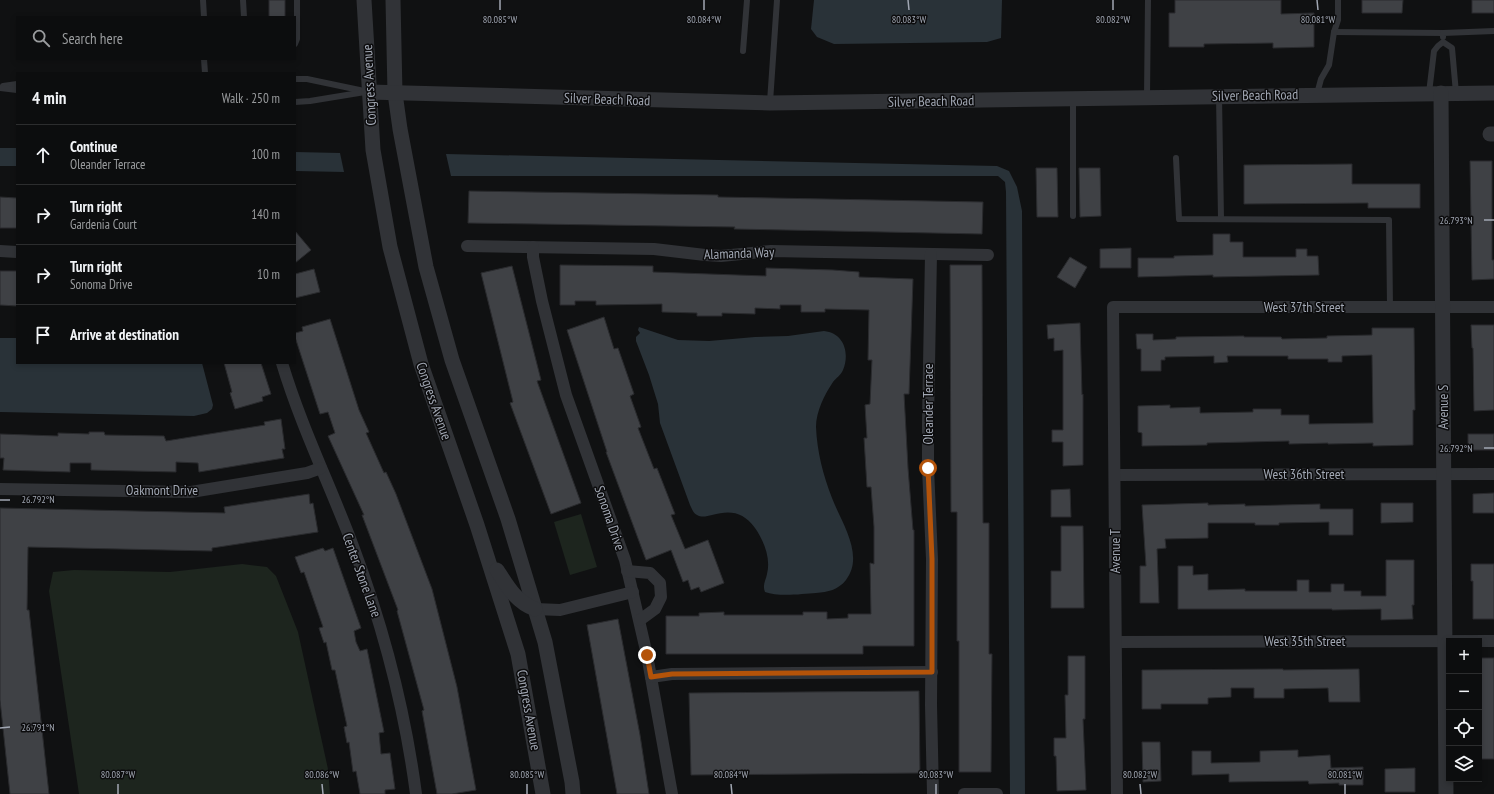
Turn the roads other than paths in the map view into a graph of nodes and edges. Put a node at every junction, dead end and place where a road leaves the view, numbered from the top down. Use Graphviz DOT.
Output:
graph roads {
  1 [pos="203,0"];
  2 [pos="243,0"];
  3 [pos="296,0"];
  4 [pos="364,0"];
  5 [pos="393,0"];
  6 [pos="747,0"];
  7 [pos="777,0"];
  8 [pos="1148,0"];
  9 [pos="1338,0"];
  10 [pos="204,16"];
  11 [pos="244,16"];
  12 [pos="1334,32"];
  13 [pos="1494,32"];
  14 [pos="1443,33"];
  15 [pos="296,42"];
  16 [pos="1443,42"];
  17 [pos="743,51"];
  18 [pos="204,60"];
  19 [pos="205,72"];
  20 [pos="296,79"];
  21 [pos="16,84"];
  22 [pos="0,87"];
  23 [pos="16,90"];
  24 [pos="369,92"];
  25 [pos="395,92"];
  26 [pos="1494,92"];
  27 [pos="1435,93"];
  28 [pos="1456,93"];
  29 [pos="1317,94"];
  30 [pos="1219,96"];
  31 [pos="1147,97"];
  32 [pos="1073,98"];
  33 [pos="296,102"];
  34 [pos="770,103"];
  35 [pos="1176,158"];
  36 [pos="1073,216"];
  37 [pos="1220,219"];
  38 [pos="467,246"];
  39 [pos="533,246"];
  40 [pos="0,251"];
  41 [pos="16,252"];
  42 [pos="931,254"];
  43 [pos="988,255"];
  44 [pos="1113,307"];
  45 [pos="1390,307"];
  46 [pos="1443,307"];
  47 [pos="1494,307"];
  48 [pos="282,364"];
  49 [pos="321,468"];
  50 [pos="1444,474"];
  51 [pos="1494,474"];
  52 [pos="1115,475"];
  53 [pos="0,489"];
  54 [pos="486,554"];
  55 [pos="627,571"];
  56 [pos="633,592"];
  57 [pos="535,609"];
  58 [pos="640,620"];
  59 [pos="1494,640"];
  60 [pos="1445,641"];
  61 [pos="1116,642"];
  62 [pos="932,672"];
  63 [pos="651,677"];
  64 [pos="416,794"];
  65 [pos="543,794"];
  66 [pos="573,794"];
  67 [pos="672,794"];
  68 [pos="933,794"];
  69 [pos="964,794"];
  70 [pos="997,794"];
  71 [pos="1117,794"];
  72 [pos="1446,794"];
  1 -- 10 [label="lane"];
  2 -- 11 [label="lane"];
  3 -- 15 [label="lane"];
  4 -- 24 [label="street, Congress Avenue"];
  5 -- 25 [label="street, Congress Avenue"];
  6 -- 17 [label="lane"];
  7 -- 34 [label="lane"];
  8 -- 31 [label="lane"];
  9 -- 12 [label="lane"];
  12 -- 14 [label="lane"];
  12 -- 29 [label="lane"];
  13 -- 14 [label="lane"];
  14 -- 16 [label="lane"];
  16 -- 27 [label="lane"];
  16 -- 28 [label="lane"];
  18 -- 19 [label="lane"];
  20 -- 24 [label="lane"];
  21 -- 22 [label="lane"];
  22 -- 23 [label="lane"];
  24 -- 25 [label="street, Silver Beach Road"];
  24 -- 33 [label="lane"];
  24 -- 54 [label="street, Congress Avenue"];
  25 -- 34 [label="street, Silver Beach Road"];
  25 -- 57 [label="street, Congress Avenue"];
  26 -- 28 [label="street, Silver Beach Road"];
  27 -- 28 [label="street, Silver Beach Road"];
  27 -- 29 [label="street, Silver Beach Road"];
  27 -- 46 [label="street, Avenue S"];
  29 -- 30 [label="street, Silver Beach Road"];
  30 -- 31 [label="street, Silver Beach Road"];
  30 -- 37 [label="lane"];
  31 -- 32 [label="street, Silver Beach Road"];
  32 -- 34 [label="street, Silver Beach Road"];
  32 -- 36 [label="lane"];
  35 -- 37 [label="lane"];
  37 -- 45 [label="lane"];
  38 -- 39 [label="street, Alamanda Way"];
  39 -- 42 [label="street, Alamanda Way"];
  39 -- 55 [label="street, Sonoma Drive"];
  40 -- 41 [label="street"];
  42 -- 43 [label="street, Alamanda Way"];
  42 -- 62 [label="street, Oleander Terrace"];
  44 -- 45 [label="street, West 37th Street"];
  44 -- 52 [label="street, Avenue T"];
  45 -- 46 [label="street, West 37th Street"];
  46 -- 47 [label="street, West 37th Street"];
  46 -- 50 [label="street, Avenue S"];
  48 -- 49 [label="street, Center Stone Lane"];
  49 -- 53 [label="street, Oakmont Drive"];
  49 -- 64 [label="street, Center Stone Lane"];
  50 -- 51 [label="street, West 36th Street"];
  50 -- 52 [label="street, West 36th Street"];
  50 -- 60 [label="street, Avenue S"];
  52 -- 61 [label="street, Avenue T"];
  54 -- 57 [label="street"];
  54 -- 65 [label="street, Congress Avenue"];
  55 -- 56 [label="street, Sonoma Drive"];
  55 -- 58 [label="street"];
  56 -- 57 [label="street"];
  56 -- 58 [label="street, Sonoma Drive"];
  57 -- 66 [label="street, Congress Avenue"];
  58 -- 63 [label="street, Sonoma Drive"];
  59 -- 60 [label="street, West 35th Street"];
  60 -- 61 [label="street, West 35th Street"];
  60 -- 72 [label="street, Avenue S"];
  61 -- 71 [label="street, Avenue T"];
  62 -- 63 [label="street"];
  62 -- 68 [label="street, Oleander Terrace"];
  63 -- 67 [label="street, Sonoma Drive"];
  69 -- 70 [label="street"];
}
